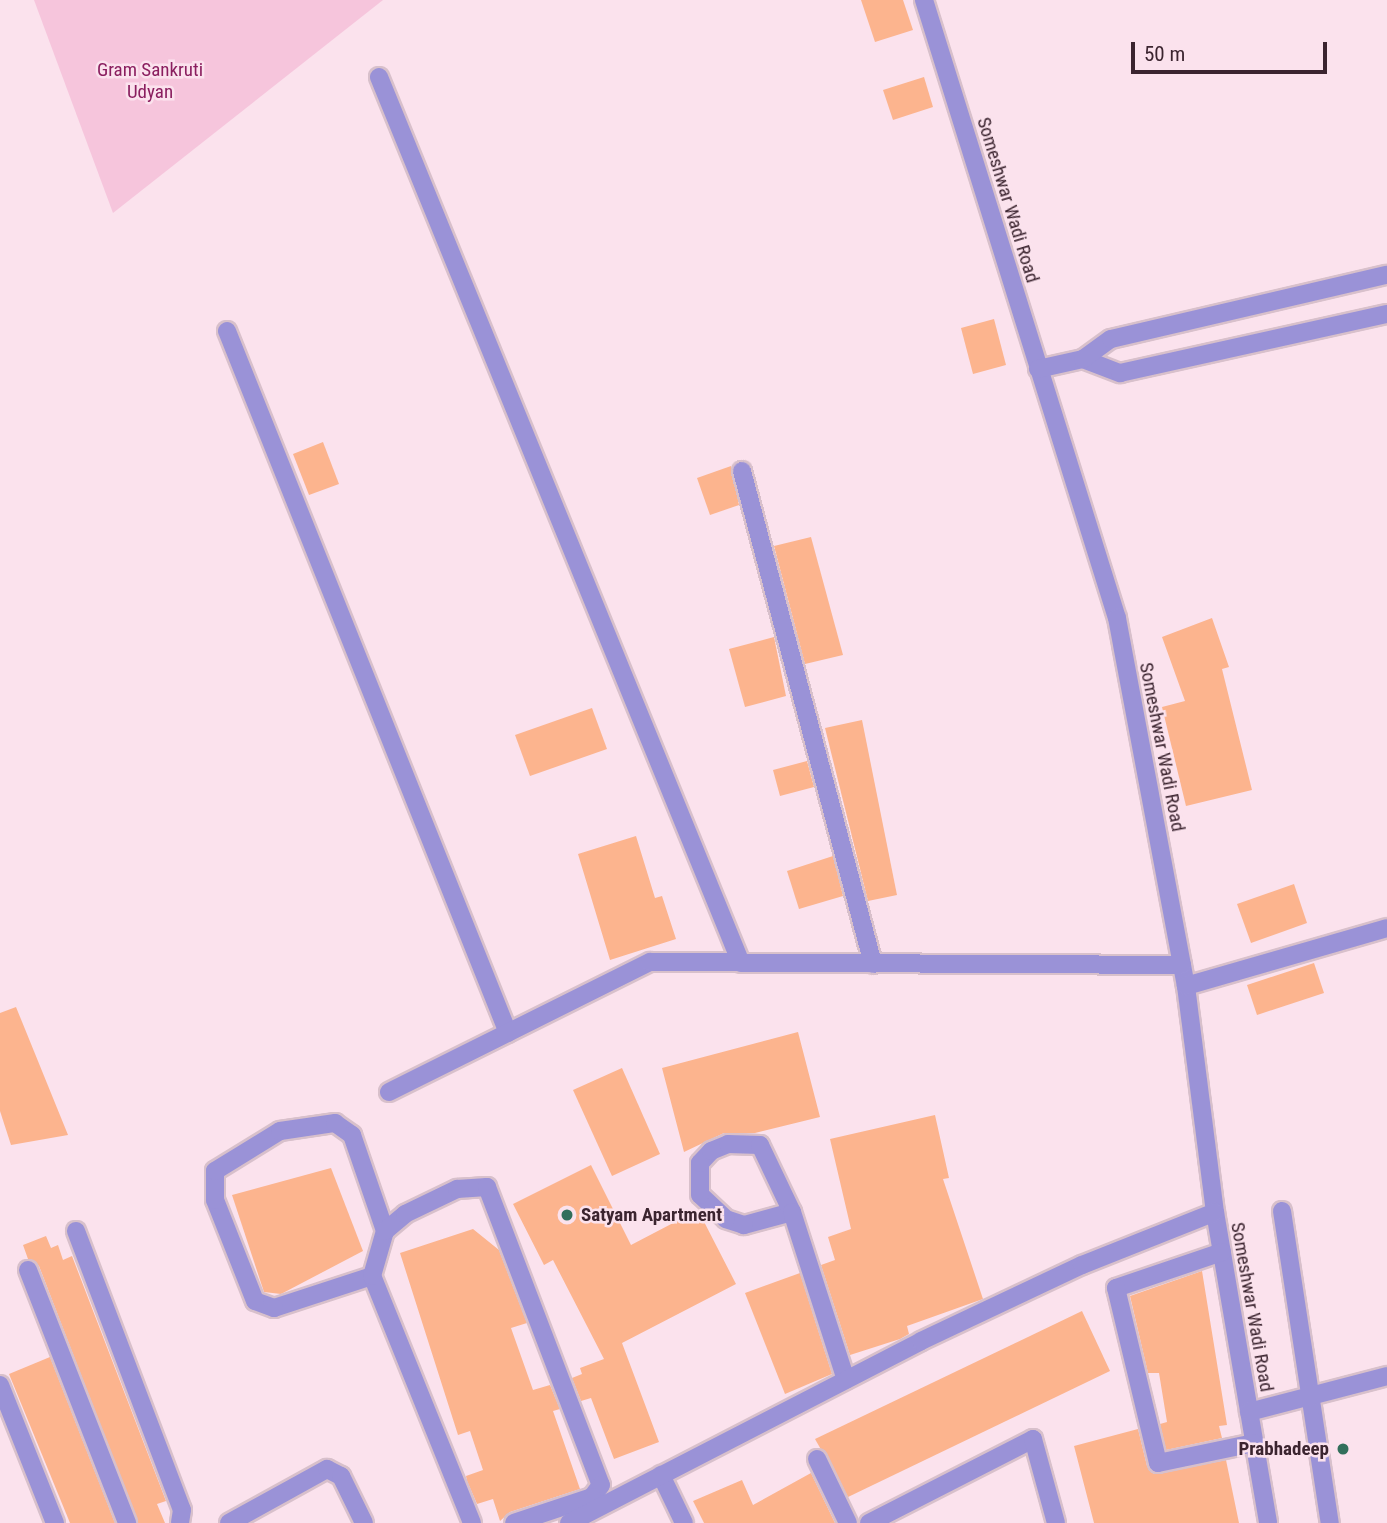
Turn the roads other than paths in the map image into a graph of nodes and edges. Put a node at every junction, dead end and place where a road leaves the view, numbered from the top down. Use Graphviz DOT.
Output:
graph roads {
  1 [pos="924,0"];
  2 [pos="379,77"];
  3 [pos="1387,275"];
  4 [pos="1387,314"];
  5 [pos="227,331"];
  6 [pos="1083,359"];
  7 [pos="1038,369"];
  8 [pos="742,471"];
  9 [pos="1387,928"];
  10 [pos="741,963"];
  11 [pos="873,964"];
  12 [pos="1182,965"];
  13 [pos="1186,986"];
  14 [pos="508,1033"];
  15 [pos="388,1092"];
  16 [pos="1282,1211"];
  17 [pos="792,1212"];
  18 [pos="1215,1212"];
  19 [pos="76,1231"];
  20 [pos="385,1231"];
  21 [pos="1222,1252"];
  22 [pos="28,1270"];
  23 [pos="372,1276"];
  24 [pos="1387,1376"];
  25 [pos="846,1380"];
  26 [pos="0,1385"];
  27 [pos="1310,1396"];
  28 [pos="1249,1412"];
  29 [pos="1254,1443"];
  30 [pos="817,1459"];
  31 [pos="661,1475"];
  32 [pos="55,1523"];
  33 [pos="127,1523"];
  34 [pos="180,1523"];
  35 [pos="229,1523"];
  36 [pos="364,1523"];
  37 [pos="472,1523"];
  38 [pos="514,1523"];
  39 [pos="569,1523"];
  40 [pos="684,1523"];
  41 [pos="848,1523"];
  42 [pos="869,1523"];
  43 [pos="1056,1523"];
  44 [pos="1268,1523"];
  45 [pos="1330,1523"];
  1 -- 7 [label="street, Someshwar Wadi Road"];
  2 -- 10 [label="street"];
  3 -- 6 [label="street"];
  4 -- 6 [label="street"];
  5 -- 14 [label="street"];
  6 -- 7 [label="street"];
  7 -- 12 [label="street, Someshwar Wadi Road"];
  8 -- 11 [label="street"];
  9 -- 13 [label="street"];
  10 -- 11 [label="street"];
  10 -- 14 [label="street"];
  11 -- 12 [label="street"];
  12 -- 13 [label="street, Someshwar Wadi Road"];
  13 -- 18 [label="street, Someshwar Wadi Road"];
  14 -- 15 [label="street"];
  16 -- 27 [label="street"];
  17 -- 17 [label="street"];
  17 -- 25 [label="street"];
  18 -- 21 [label="street, Someshwar Wadi Road"];
  18 -- 25 [label="street"];
  19 -- 34 [label="street"];
  20 -- 23 [label="street"];
  20 -- 23 [label="street"];
  20 -- 38 [label="street"];
  21 -- 28 [label="street, Someshwar Wadi Road"];
  21 -- 29 [label="street"];
  22 -- 33 [label="street"];
  23 -- 37 [label="street"];
  24 -- 27 [label="street"];
  25 -- 31 [label="street"];
  26 -- 32 [label="street"];
  27 -- 28 [label="street"];
  27 -- 45 [label="street"];
  28 -- 29 [label="street, Someshwar Wadi Road"];
  29 -- 44 [label="street, Someshwar Wadi Road"];
  30 -- 41 [label="street"];
  31 -- 39 [label="street"];
  31 -- 40 [label="street"];
  35 -- 36 [label="street"];
  42 -- 43 [label="street"];
}
